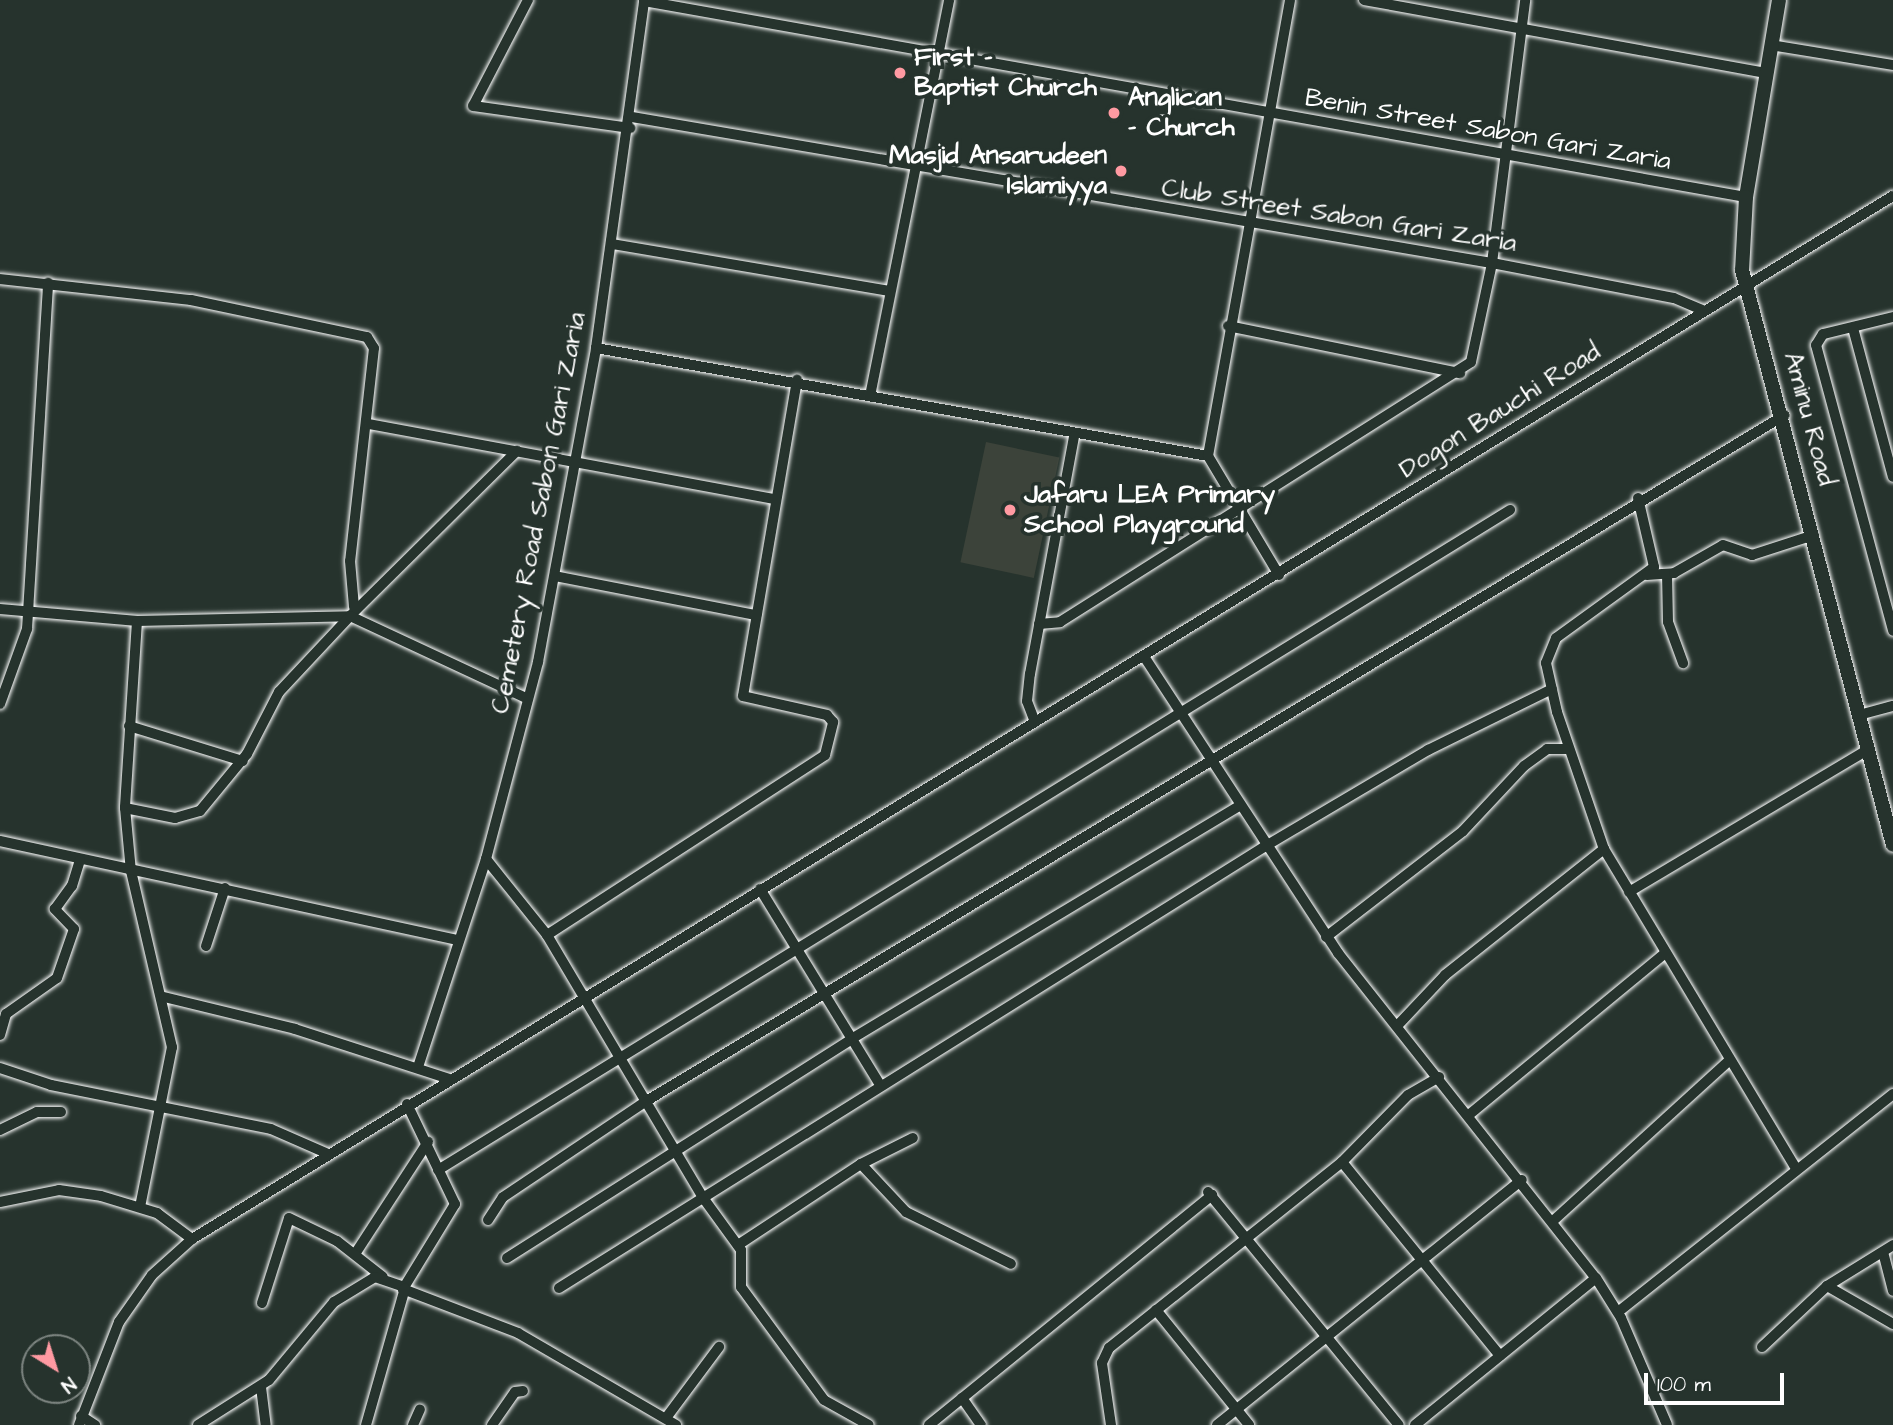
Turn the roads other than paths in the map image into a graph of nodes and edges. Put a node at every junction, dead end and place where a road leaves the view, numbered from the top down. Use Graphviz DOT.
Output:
graph roads {
  1 [pos="528,0"];
  2 [pos="644,0"];
  3 [pos="949,0"];
  4 [pos="1290,0"];
  5 [pos="1364,0"];
  6 [pos="1525,0"];
  7 [pos="1779,0"];
  8 [pos="1520,28"];
  9 [pos="1771,45"];
  10 [pos="938,53"];
  11 [pos="1893,65"];
  12 [pos="1764,73"];
  13 [pos="1268,116"];
  14 [pos="631,122"];
  15 [pos="1506,157"];
  16 [pos="916,166"];
  17 [pos="1893,196"];
  18 [pos="1746,197"];
  19 [pos="1246,225"];
  20 [pos="611,244"];
  21 [pos="1492,263"];
  22 [pos="0,279"];
  23 [pos="48,283"];
  24 [pos="1747,289"];
  25 [pos="889,291"];
  26 [pos="1704,311"];
  27 [pos="1893,317"];
  28 [pos="1228,326"];
  29 [pos="1853,328"];
  30 [pos="596,348"];
  31 [pos="1460,373"];
  32 [pos="797,380"];
  33 [pos="870,396"];
  34 [pos="1785,415"];
  35 [pos="369,424"];
  36 [pos="1074,436"];
  37 [pos="517,451"];
  38 [pos="1208,456"];
  39 [pos="572,466"];
  40 [pos="1893,477"];
  41 [pos="1638,498"];
  42 [pos="775,499"];
  43 [pos="1510,510"];
  44 [pos="1238,514"];
  45 [pos="1814,535"];
  46 [pos="1667,574"];
  47 [pos="1279,575"];
  48 [pos="1647,575"];
  49 [pos="555,576"];
  50 [pos="1881,589"];
  51 [pos="1893,591"];
  52 [pos="0,609"];
  53 [pos="27,610"];
  54 [pos="352,611"];
  55 [pos="756,615"];
  56 [pos="137,621"];
  57 [pos="1039,624"];
  58 [pos="1893,631"];
  59 [pos="1145,658"];
  60 [pos="1683,663"];
  61 [pos="1552,689"];
  62 [pos="527,699"];
  63 [pos="0,704"];
  64 [pos="1893,706"];
  65 [pos="1179,711"];
  66 [pos="1859,715"];
  67 [pos="1035,722"];
  68 [pos="129,726"];
  69 [pos="1566,749"];
  70 [pos="1867,750"];
  71 [pos="243,761"];
  72 [pos="1210,761"];
  73 [pos="1239,806"];
  74 [pos="125,808"];
  75 [pos="0,841"];
  76 [pos="1893,845"];
  77 [pos="1264,848"];
  78 [pos="1604,849"];
  79 [pos="486,859"];
  80 [pos="80,860"];
  81 [pos="131,871"];
  82 [pos="225,888"];
  83 [pos="760,889"];
  84 [pos="1629,892"];
  85 [pos="547,935"];
  86 [pos="1326,937"];
  87 [pos="455,939"];
  88 [pos="796,945"];
  89 [pos="206,946"];
  90 [pos="1665,953"];
  91 [pos="825,992"];
  92 [pos="585,994"];
  93 [pos="164,997"];
  94 [pos="1397,1026"];
  95 [pos="0,1035"];
  96 [pos="853,1038"];
  97 [pos="622,1056"];
  98 [pos="1729,1061"];
  99 [pos="419,1065"];
  100 [pos="0,1068"];
  101 [pos="1439,1077"];
  102 [pos="450,1079"];
  103 [pos="879,1083"];
  104 [pos="1893,1094"];
  105 [pos="648,1100"];
  106 [pos="163,1103"];
  107 [pos="407,1104"];
  108 [pos="61,1112"];
  109 [pos="1470,1114"];
  110 [pos="0,1130"];
  111 [pos="913,1138"];
  112 [pos="428,1142"];
  113 [pos="678,1151"];
  114 [pos="326,1153"];
  115 [pos="1342,1162"];
  116 [pos="862,1164"];
  117 [pos="1796,1168"];
  118 [pos="438,1170"];
  119 [pos="1522,1180"];
  120 [pos="704,1199"];
  121 [pos="0,1200"];
  122 [pos="140,1207"];
  123 [pos="488,1220"];
  124 [pos="1553,1220"];
  125 [pos="1244,1236"];
  126 [pos="192,1239"];
  127 [pos="738,1245"];
  128 [pos="1888,1249"];
  129 [pos="355,1254"];
  130 [pos="507,1258"];
  131 [pos="1421,1259"];
  132 [pos="1011,1264"];
  133 [pos="383,1277"];
  134 [pos="1596,1278"];
  135 [pos="1826,1286"];
  136 [pos="404,1287"];
  137 [pos="559,1289"];
  138 [pos="1893,1291"];
  139 [pos="262,1304"];
  140 [pos="1156,1310"];
  141 [pos="1618,1312"];
  142 [pos="1893,1324"];
  143 [pos="1326,1338"];
  144 [pos="719,1347"];
  145 [pos="1762,1347"];
  146 [pos="1500,1356"];
  147 [pos="261,1387"];
  148 [pos="523,1391"];
  149 [pos="962,1398"];
  150 [pos="420,1409"];
  151 [pos="1236,1410"];
  152 [pos="666,1418"];
  153 [pos="80,1421"];
  154 [pos="1664,1423"];
  155 [pos="95,1425"];
  156 [pos="198,1425"];
  157 [pos="266,1425"];
  158 [pos="366,1425"];
  159 [pos="413,1425"];
  160 [pos="492,1425"];
  161 [pos="676,1425"];
  162 [pos="869,1425"];
  163 [pos="929,1425"];
  164 [pos="981,1425"];
  165 [pos="1111,1425"];
  166 [pos="1217,1425"];
  167 [pos="1248,1425"];
  168 [pos="1399,1425"];
  169 [pos="1416,1425"];
  1 -- 14 [label="street, Club Street Sabon Gari Zaria"];
  2 -- 10 [label="street, Benin Street Sabon Gari Zaria"];
  2 -- 14 [label="street, Cemetery Road Sabon Gari Zaria"];
  3 -- 10 [label="street"];
  4 -- 13 [label="street"];
  5 -- 8 [label="street"];
  6 -- 8 [label="street"];
  7 -- 9 [label="street, Aminu Road"];
  8 -- 12 [label="street"];
  8 -- 15 [label="street"];
  9 -- 11 [label="street"];
  9 -- 12 [label="street, Aminu Road"];
  10 -- 13 [label="street, Benin Street Sabon Gari Zaria"];
  10 -- 16 [label="street"];
  12 -- 18 [label="street, Aminu Road"];
  13 -- 15 [label="street, Benin Street Sabon Gari Zaria"];
  13 -- 19 [label="street"];
  14 -- 16 [label="street, Club Street Sabon Gari Zaria"];
  14 -- 20 [label="street, Cemetery Road Sabon Gari Zaria"];
  15 -- 18 [label="street, Benin Street Sabon Gari Zaria"];
  15 -- 21 [label="street"];
  16 -- 19 [label="street, Club Street Sabon Gari Zaria"];
  16 -- 25 [label="street"];
  17 -- 24 [label="street, Dogon Bauchi Road"];
  18 -- 24 [label="street, Aminu Road"];
  19 -- 21 [label="street, Club Street Sabon Gari Zaria"];
  19 -- 28 [label="street"];
  20 -- 25 [label="street"];
  20 -- 30 [label="street, Cemetery Road Sabon Gari Zaria"];
  21 -- 26 [label="street, Club Street Sabon Gari Zaria"];
  21 -- 31 [label="street"];
  22 -- 23 [label="street"];
  23 -- 35 [label="street"];
  23 -- 53 [label="street"];
  24 -- 26 [label="street, Dogon Bauchi Road"];
  24 -- 34 [label="street, Aminu Road"];
  25 -- 33 [label="street"];
  26 -- 47 [label="street, Dogon Bauchi Road"];
  27 -- 29 [label="street"];
  28 -- 31 [label="street"];
  28 -- 38 [label="street"];
  29 -- 40 [label="street"];
  29 -- 50 [label="street"];
  30 -- 32 [label="street"];
  30 -- 39 [label="street, Cemetery Road Sabon Gari Zaria"];
  31 -- 44 [label="street"];
  32 -- 33 [label="street"];
  32 -- 42 [label="street"];
  33 -- 36 [label="street"];
  34 -- 41 [label="street"];
  34 -- 45 [label="street, Aminu Road"];
  35 -- 37 [label="street"];
  35 -- 54 [label="street"];
  36 -- 38 [label="street"];
  36 -- 57 [label="street"];
  37 -- 39 [label="street"];
  37 -- 54 [label="street"];
  38 -- 44 [label="street"];
  39 -- 42 [label="street"];
  39 -- 49 [label="street, Cemetery Road Sabon Gari Zaria"];
  41 -- 48 [label="street"];
  41 -- 72 [label="street"];
  42 -- 55 [label="street"];
  43 -- 65 [label="street"];
  44 -- 47 [label="street"];
  44 -- 57 [label="street"];
  45 -- 46 [label="street"];
  45 -- 66 [label="street, Aminu Road"];
  46 -- 48 [label="street"];
  46 -- 60 [label="street"];
  47 -- 59 [label="street, Dogon Bauchi Road"];
  48 -- 61 [label="street"];
  49 -- 55 [label="street"];
  49 -- 62 [label="street, Cemetery Road Sabon Gari Zaria"];
  50 -- 51 [label="street"];
  50 -- 58 [label="street"];
  52 -- 53 [label="street"];
  53 -- 56 [label="street"];
  53 -- 63 [label="street"];
  54 -- 56 [label="street"];
  54 -- 62 [label="street"];
  54 -- 71 [label="street"];
  55 -- 85 [label="street"];
  56 -- 68 [label="street"];
  57 -- 67 [label="street"];
  59 -- 65 [label="street"];
  59 -- 67 [label="street, Dogon Bauchi Road"];
  61 -- 69 [label="street"];
  61 -- 77 [label="street"];
  62 -- 79 [label="street, Cemetery Road Sabon Gari Zaria"];
  64 -- 66 [label="street"];
  65 -- 72 [label="street"];
  65 -- 88 [label="street"];
  66 -- 70 [label="street, Aminu Road"];
  67 -- 83 [label="street, Dogon Bauchi Road"];
  68 -- 71 [label="street"];
  68 -- 74 [label="street"];
  69 -- 78 [label="street"];
  69 -- 86 [label="street"];
  70 -- 76 [label="street, Aminu Road"];
  70 -- 84 [label="street"];
  71 -- 74 [label="street"];
  72 -- 73 [label="street"];
  72 -- 91 [label="street"];
  73 -- 77 [label="street"];
  73 -- 96 [label="street"];
  74 -- 81 [label="street"];
  75 -- 80 [label="street"];
  77 -- 86 [label="street"];
  77 -- 103 [label="street"];
  78 -- 84 [label="street"];
  78 -- 94 [label="street"];
  79 -- 85 [label="street"];
  79 -- 87 [label="street, Cemetery Road Sabon Gari Zaria"];
  80 -- 81 [label="street"];
  80 -- 95 [label="street"];
  81 -- 82 [label="street"];
  81 -- 93 [label="street"];
  82 -- 87 [label="street"];
  82 -- 89 [label="street"];
  83 -- 88 [label="street"];
  83 -- 92 [label="street, Dogon Bauchi Road"];
  84 -- 90 [label="street"];
  85 -- 92 [label="street"];
  86 -- 94 [label="street"];
  87 -- 99 [label="street, Cemetery Road Sabon Gari Zaria"];
  88 -- 91 [label="street"];
  88 -- 97 [label="street"];
  90 -- 98 [label="street"];
  90 -- 109 [label="street"];
  91 -- 96 [label="street"];
  91 -- 105 [label="street"];
  92 -- 97 [label="street"];
  92 -- 102 [label="street, Dogon Bauchi Road"];
  93 -- 99 [label="street"];
  93 -- 106 [label="street"];
  94 -- 101 [label="street"];
  96 -- 103 [label="street"];
  96 -- 113 [label="street"];
  97 -- 105 [label="street"];
  97 -- 118 [label="street"];
  98 -- 117 [label="street"];
  98 -- 124 [label="street"];
  99 -- 102 [label="street"];
  100 -- 106 [label="street"];
  101 -- 109 [label="street"];
  101 -- 115 [label="street"];
  102 -- 107 [label="street, Dogon Bauchi Road"];
  103 -- 120 [label="street"];
  104 -- 117 [label="street"];
  105 -- 113 [label="street"];
  105 -- 123 [label="street"];
  106 -- 114 [label="street"];
  106 -- 122 [label="street"];
  107 -- 112 [label="street"];
  107 -- 114 [label="street, Dogon Bauchi Road"];
  108 -- 110 [label="street"];
  109 -- 119 [label="street"];
  111 -- 116 [label="street"];
  112 -- 118 [label="street"];
  112 -- 129 [label="street"];
  113 -- 120 [label="street"];
  113 -- 130 [label="street"];
  114 -- 126 [label="street, Dogon Bauchi Road"];
  115 -- 125 [label="street"];
  115 -- 131 [label="street"];
  116 -- 127 [label="street"];
  116 -- 132 [label="street"];
  117 -- 141 [label="street"];
  118 -- 136 [label="street"];
  119 -- 124 [label="street"];
  119 -- 131 [label="street"];
  120 -- 127 [label="street"];
  120 -- 137 [label="street"];
  121 -- 122 [label="street"];
  122 -- 126 [label="street"];
  124 -- 134 [label="street"];
  125 -- 140 [label="street"];
  125 -- 143 [label="street"];
  125 -- 149 [label="street"];
  126 -- 153 [label="street, Dogon Bauchi Road"];
  127 -- 162 [label="street"];
  128 -- 135 [label="street"];
  128 -- 138 [label="street"];
  129 -- 133 [label="street"];
  129 -- 139 [label="street"];
  131 -- 143 [label="street"];
  131 -- 146 [label="street"];
  133 -- 136 [label="street"];
  133 -- 147 [label="street"];
  134 -- 141 [label="street"];
  134 -- 146 [label="street"];
  135 -- 142 [label="street"];
  135 -- 145 [label="street"];
  136 -- 152 [label="street"];
  136 -- 158 [label="street"];
  140 -- 151 [label="street"];
  140 -- 165 [label="street"];
  141 -- 154 [label="street"];
  143 -- 151 [label="street"];
  143 -- 168 [label="street"];
  144 -- 152 [label="street"];
  146 -- 169 [label="street"];
  147 -- 156 [label="street"];
  147 -- 157 [label="street"];
  148 -- 160 [label="street"];
  149 -- 163 [label="street"];
  149 -- 164 [label="street"];
  150 -- 159 [label="street"];
  151 -- 166 [label="street"];
  151 -- 167 [label="street"];
  152 -- 161 [label="street"];
  153 -- 155 [label="street"];
}
